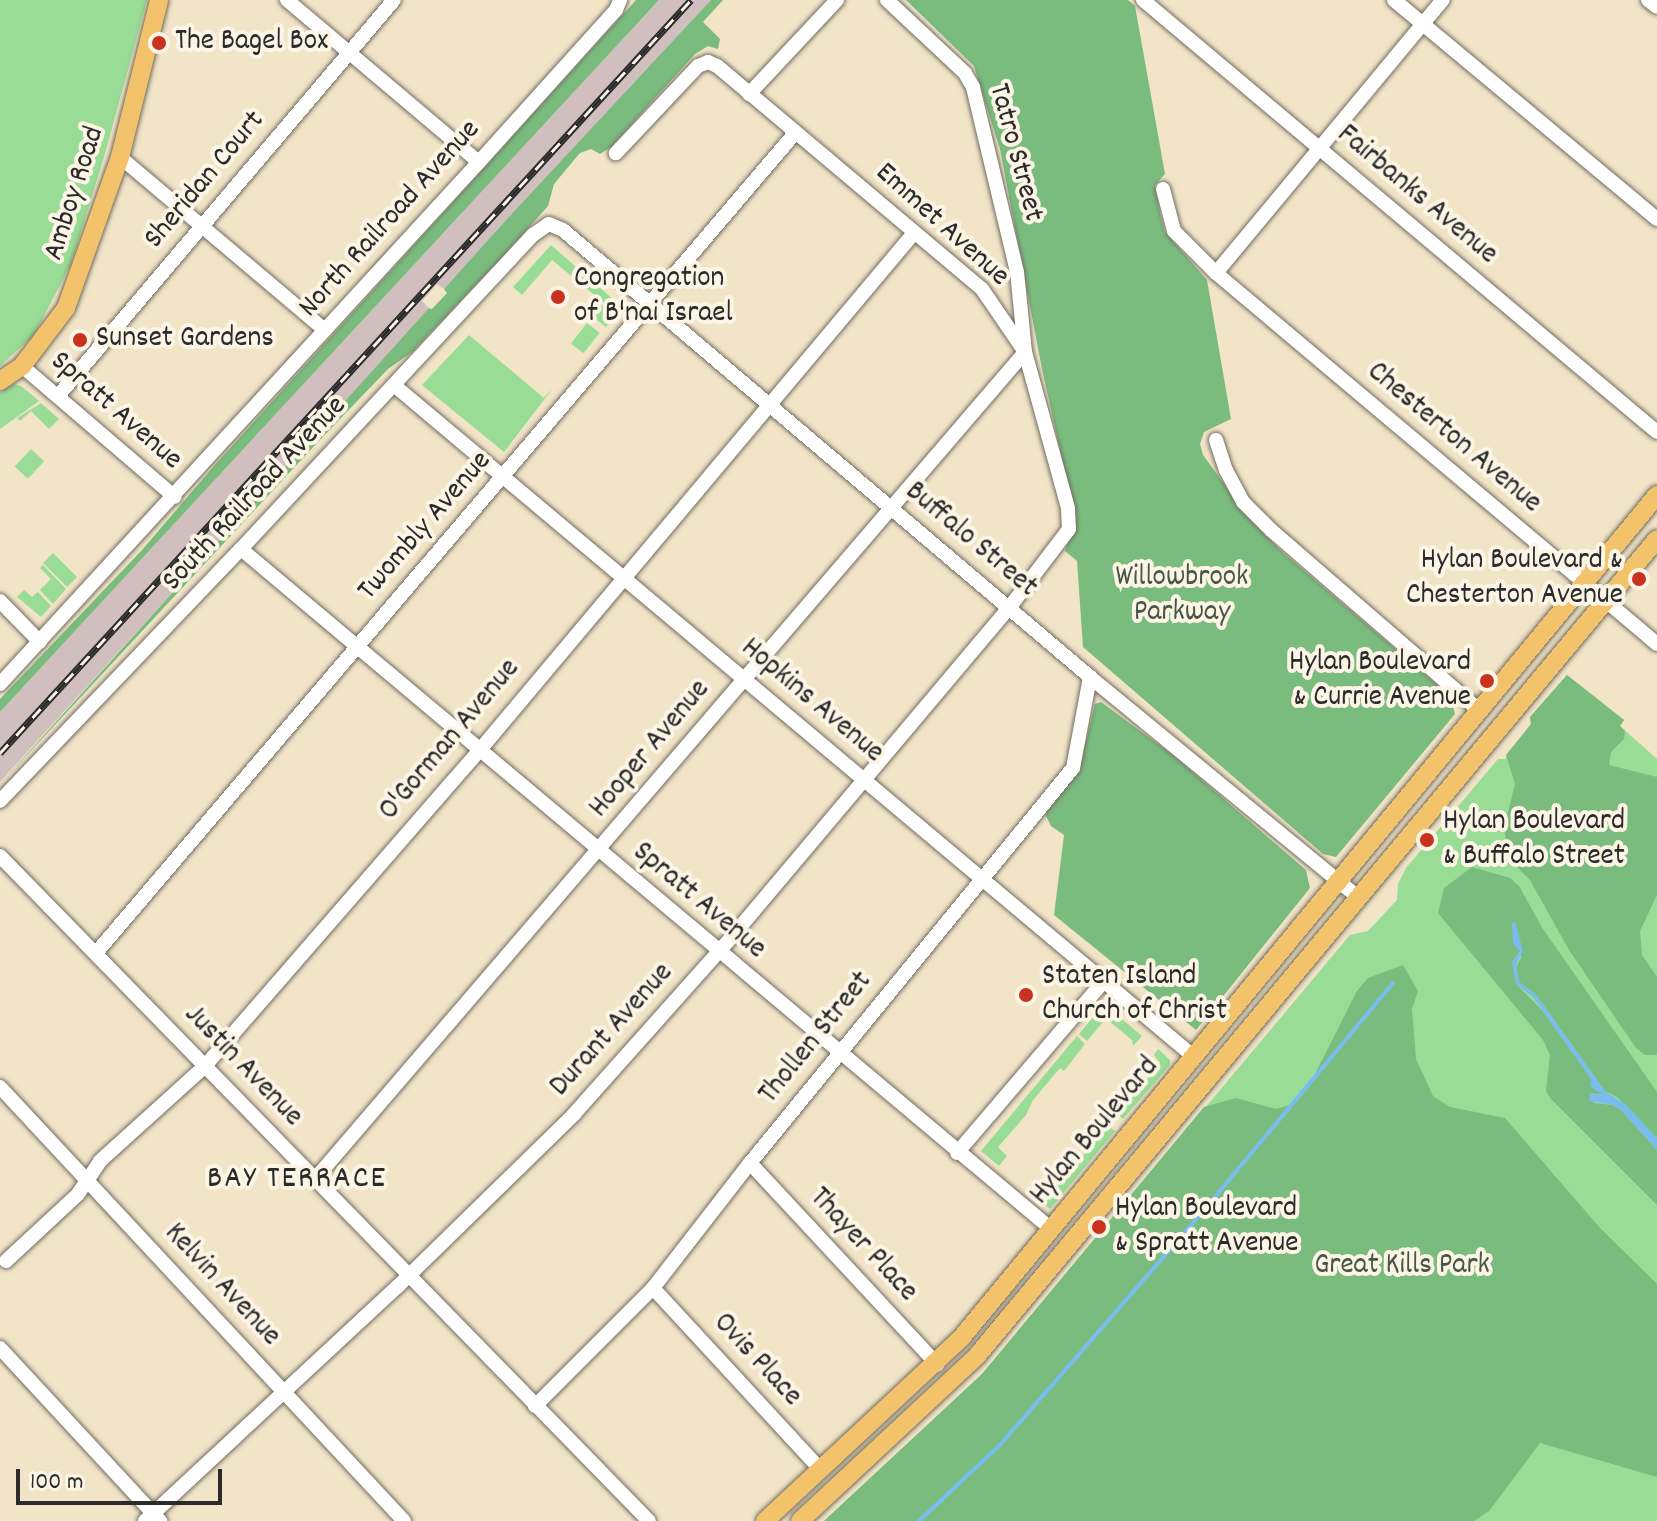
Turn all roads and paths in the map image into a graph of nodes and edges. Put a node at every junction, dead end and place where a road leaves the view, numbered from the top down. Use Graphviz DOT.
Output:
graph roads {
  1 [pos="159,0"];
  2 [pos="287,0"];
  3 [pos="394,0"];
  4 [pos="620,0"];
  5 [pos="837,0"];
  6 [pos="887,0"];
  7 [pos="1143,0"];
  8 [pos="1394,0"];
  9 [pos="1443,0"];
  10 [pos="1648,0"];
  11 [pos="1657,7"];
  12 [pos="1423,24"];
  13 [pos="350,53"];
  14 [pos="749,94"];
  15 [pos="795,133"];
  16 [pos="1318,148"];
  17 [pos="616,153"];
  18 [pos="120,157"];
  19 [pos="479,162"];
  20 [pos="1163,189"];
  21 [pos="1657,219"];
  22 [pos="549,224"];
  23 [pos="204,225"];
  24 [pos="914,233"];
  25 [pos="1216,273"];
  26 [pos="649,306"];
  27 [pos="325,330"];
  28 [pos="1025,352"];
  29 [pos="22,366"];
  30 [pos="0,381"];
  31 [pos="395,386"];
  32 [pos="58,396"];
  33 [pos="769,406"];
  34 [pos="1657,432"];
  35 [pos="1216,440"];
  36 [pos="503,477"];
  37 [pos="1657,495"];
  38 [pos="175,497"];
  39 [pos="889,507"];
  40 [pos="1069,529"];
  41 [pos="1657,539"];
  42 [pos="241,549"];
  43 [pos="623,578"];
  44 [pos="1584,582"];
  45 [pos="0,601"];
  46 [pos="1606,601"];
  47 [pos="1009,608"];
  48 [pos="40,642"];
  49 [pos="1657,644"];
  50 [pos="356,648"];
  51 [pos="1090,677"];
  52 [pos="744,679"];
  53 [pos="0,684"];
  54 [pos="1478,709"];
  55 [pos="479,751"];
  56 [pos="864,780"];
  57 [pos="0,801"];
  58 [pos="599,852"];
  59 [pos="0,856"];
  60 [pos="983,878"];
  61 [pos="1337,879"];
  62 [pos="1359,898"];
  63 [pos="717,952"];
  64 [pos="96,953"];
  65 [pos="1104,981"];
  66 [pos="839,1053"];
  67 [pos="1194,1057"];
  68 [pos="205,1066"];
  69 [pos="0,1087"];
  70 [pos="957,1153"];
  71 [pos="750,1163"];
  72 [pos="315,1179"];
  73 [pos="87,1181"];
  74 [pos="1051,1229"];
  75 [pos="6,1261"];
  76 [pos="409,1276"];
  77 [pos="653,1288"];
  78 [pos="0,1348"];
  79 [pos="937,1364"];
  80 [pos="285,1393"];
  81 [pos="535,1406"];
  82 [pos="821,1470"];
  83 [pos="153,1519"];
  84 [pos="404,1521"];
  85 [pos="649,1521"];
  86 [pos="765,1521"];
  87 [pos="800,1521"];
  1 -- 18 [label="main road, Amboy Road"];
  2 -- 13 [label="street"];
  3 -- 13 [label="street, Sheridan Court"];
  4 -- 19 [label="street, North Railroad Avenue"];
  5 -- 14 [label="street"];
  6 -- 28 [label="street, Tatro Street"];
  7 -- 16 [label="street, Fairbanks Avenue"];
  8 -- 12 [label="street"];
  9 -- 12 [label="street"];
  10 -- 11 [label="street"];
  12 -- 16 [label="street"];
  12 -- 21 [label="street"];
  13 -- 19 [label="street"];
  13 -- 23 [label="street, Sheridan Court"];
  14 -- 15 [label="street, Emmet Avenue"];
  14 -- 17 [label="street, Emmet Avenue"];
  15 -- 24 [label="street, Emmet Avenue"];
  15 -- 26 [label="street, Twombly Avenue"];
  16 -- 25 [label="street"];
  16 -- 34 [label="street, Fairbanks Avenue"];
  18 -- 23 [label="street"];
  18 -- 29 [label="main road, Amboy Road"];
  19 -- 27 [label="street, North Railroad Avenue"];
  20 -- 25 [label="street, Chesterton Avenue"];
  22 -- 26 [label="street, Buffalo Street"];
  22 -- 31 [label="street, South Railroad Avenue"];
  23 -- 27 [label="street"];
  23 -- 32 [label="street, Sheridan Court"];
  24 -- 28 [label="street, Emmet Avenue"];
  24 -- 33 [label="street, O'Gorman Avenue"];
  25 -- 44 [label="street, Chesterton Avenue"];
  26 -- 33 [label="street, Buffalo Street"];
  26 -- 36 [label="street, Twombly Avenue"];
  27 -- 38 [label="street, North Railroad Avenue"];
  28 -- 39 [label="street, Hooper Avenue"];
  28 -- 40 [label="street, Emmet Avenue"];
  29 -- 30 [label="main road, Amboy Road"];
  29 -- 32 [label="street, Spratt Avenue"];
  31 -- 36 [label="street, Hopkins Avenue"];
  31 -- 42 [label="street, South Railroad Avenue"];
  32 -- 38 [label="street, Spratt Avenue"];
  33 -- 39 [label="street, Buffalo Street"];
  33 -- 43 [label="street, O'Gorman Avenue"];
  35 -- 54 [label="street"];
  36 -- 43 [label="street, Hopkins Avenue"];
  36 -- 50 [label="street, Twombly Avenue"];
  37 -- 44 [label="main road, Hylan Boulevard"];
  38 -- 48 [label="street, North Railroad Avenue"];
  39 -- 47 [label="street, Buffalo Street"];
  39 -- 52 [label="street, Hooper Avenue"];
  40 -- 47 [label="street, Durant Avenue"];
  41 -- 46 [label="main road, Hylan Boulevard"];
  42 -- 50 [label="street, Spratt Avenue"];
  42 -- 57 [label="street, South Railroad Avenue"];
  43 -- 52 [label="street, Hopkins Avenue"];
  43 -- 55 [label="street, O'Gorman Avenue"];
  44 -- 46 [label="street, Chesterton Avenue"];
  44 -- 54 [label="main road, Hylan Boulevard"];
  45 -- 48 [label="street"];
  46 -- 49 [label="street, Chesterton Avenue"];
  46 -- 62 [label="main road, Hylan Boulevard"];
  47 -- 51 [label="street, Buffalo Street"];
  47 -- 56 [label="street, Durant Avenue"];
  48 -- 53 [label="street, North Railroad Avenue"];
  50 -- 55 [label="street, Spratt Avenue"];
  50 -- 64 [label="street, Twombly Avenue"];
  51 -- 60 [label="street, Thollen Street"];
  51 -- 61 [label="street, Buffalo Street"];
  52 -- 56 [label="street, Hopkins Avenue"];
  52 -- 58 [label="street, Hooper Avenue"];
  54 -- 61 [label="main road, Hylan Boulevard"];
  55 -- 58 [label="street, Spratt Avenue"];
  55 -- 68 [label="street, O'Gorman Avenue"];
  56 -- 60 [label="street, Hopkins Avenue"];
  56 -- 63 [label="street, Durant Avenue"];
  58 -- 63 [label="street, Spratt Avenue"];
  58 -- 72 [label="street, Hooper Avenue"];
  59 -- 64 [label="street, Justin Avenue"];
  60 -- 65 [label="street, Hopkins Avenue"];
  60 -- 66 [label="street, Thollen Street"];
  61 -- 62 [label="street, Buffalo Street"];
  61 -- 67 [label="main road, Hylan Boulevard"];
  62 -- 87 [label="main road, Hylan Boulevard"];
  63 -- 66 [label="street, Spratt Avenue"];
  63 -- 76 [label="street, Durant Avenue"];
  64 -- 68 [label="street, Justin Avenue"];
  65 -- 67 [label="street, Hopkins Avenue"];
  65 -- 70 [label="street"];
  66 -- 70 [label="street, Spratt Avenue"];
  66 -- 71 [label="street, Thollen Street"];
  67 -- 74 [label="main road, Hylan Boulevard"];
  68 -- 72 [label="street, Justin Avenue"];
  68 -- 73 [label="street, O'Gorman Avenue"];
  69 -- 73 [label="street, Kelvin Avenue"];
  70 -- 74 [label="street, Spratt Avenue"];
  71 -- 77 [label="street, Thollen Street"];
  71 -- 79 [label="street, Thayer Place"];
  72 -- 76 [label="street, Justin Avenue"];
  73 -- 75 [label="street, O'Gorman Avenue"];
  73 -- 80 [label="street, Kelvin Avenue"];
  74 -- 79 [label="main road, Hylan Boulevard"];
  76 -- 80 [label="street, Durant Avenue"];
  76 -- 81 [label="street, Justin Avenue"];
  77 -- 81 [label="street, Thollen Street"];
  77 -- 82 [label="street, Ovis Place"];
  78 -- 83 [label="street"];
  79 -- 82 [label="main road, Hylan Boulevard"];
  80 -- 83 [label="street, Durant Avenue"];
  80 -- 84 [label="street, Kelvin Avenue"];
  81 -- 85 [label="street, Justin Avenue"];
  82 -- 86 [label="main road, Hylan Boulevard"];
}
